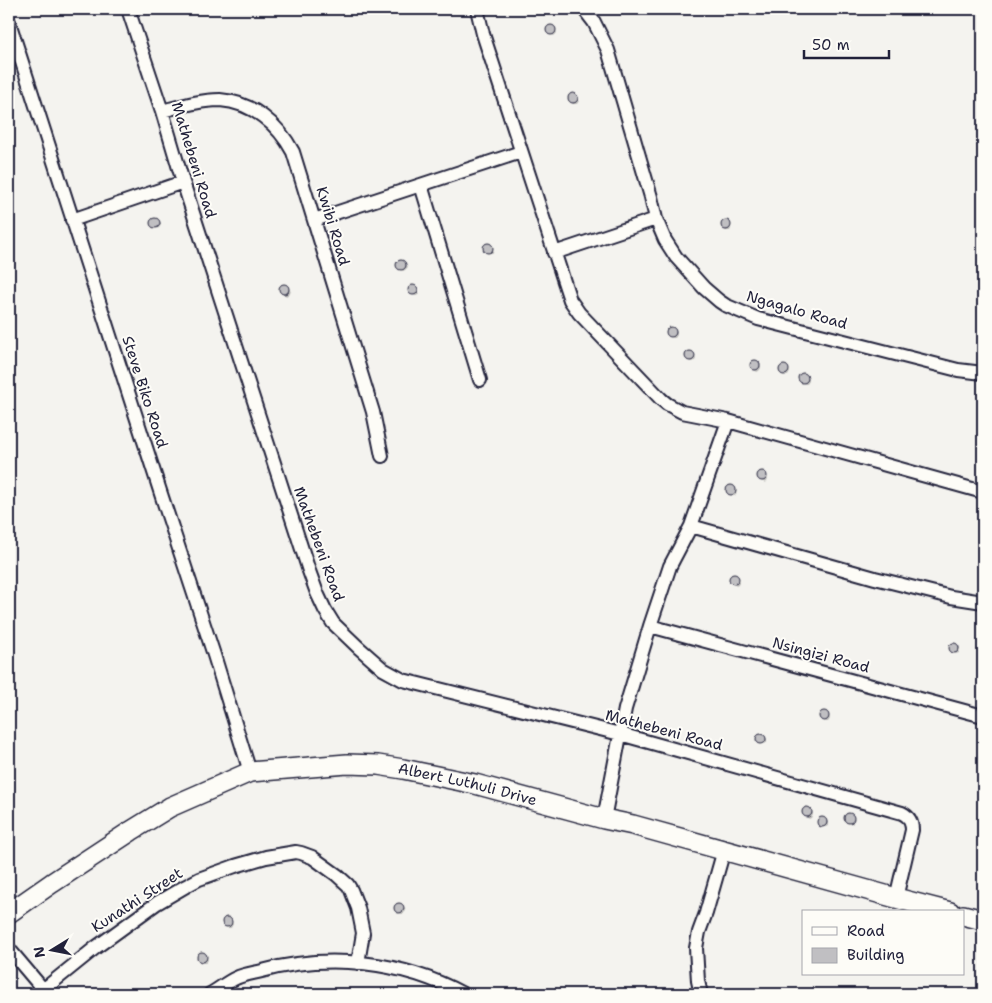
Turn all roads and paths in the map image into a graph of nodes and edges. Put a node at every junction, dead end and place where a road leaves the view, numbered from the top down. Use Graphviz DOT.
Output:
graph roads {
  1 [pos="128,9"];
  2 [pos="478,9"];
  3 [pos="584,9"];
  4 [pos="9,22"];
  5 [pos="162,111"];
  6 [pos="521,152"];
  7 [pos="183,182"];
  8 [pos="421,185"];
  9 [pos="656,219"];
  10 [pos="72,220"];
  11 [pos="314,220"];
  12 [pos="554,253"];
  13 [pos="983,373"];
  14 [pos="480,380"];
  15 [pos="728,422"];
  16 [pos="382,456"];
  17 [pos="983,492"];
  18 [pos="691,526"];
  19 [pos="983,602"];
  20 [pos="650,626"];
  21 [pos="983,716"];
  22 [pos="620,734"];
  23 [pos="250,772"];
  24 [pos="604,818"];
  25 [pos="724,850"];
  26 [pos="896,898"];
  27 [pos="942,910"];
  28 [pos="9,913"];
  29 [pos="964,915"];
  30 [pos="983,920"];
  31 [pos="9,949"];
  32 [pos="358,963"];
  33 [pos="45,992"];
  34 [pos="210,994"];
  35 [pos="463,994"];
  36 [pos="701,994"];
  1 -- 5 [label="street, Mathebeni Road"];
  2 -- 6 [label="street"];
  3 -- 9 [label="street, Ngagalo Road"];
  4 -- 10 [label="street, Steve Biko Road"];
  5 -- 7 [label="street, Mathebeni Road"];
  5 -- 11 [label="street, Kwibi Road"];
  6 -- 8 [label="street"];
  6 -- 12 [label="street"];
  7 -- 10 [label="street"];
  7 -- 22 [label="street, Mathebeni Road"];
  8 -- 11 [label="street"];
  8 -- 14 [label="street"];
  9 -- 12 [label="street"];
  9 -- 13 [label="street, Ngagalo Road"];
  10 -- 23 [label="street, Steve Biko Road"];
  11 -- 16 [label="street, Kwibi Road"];
  12 -- 15 [label="street"];
  15 -- 17 [label="street"];
  15 -- 18 [label="street"];
  18 -- 19 [label="street"];
  18 -- 20 [label="street"];
  20 -- 21 [label="street, Nsingizi Road"];
  20 -- 22 [label="street"];
  22 -- 24 [label="street"];
  22 -- 26 [label="street, Mathebeni Road"];
  23 -- 24 [label="street, Albert Luthuli Drive"];
  23 -- 28 [label="street, Albert Luthuli Drive"];
  24 -- 25 [label="street, Albert Luthuli Drive"];
  25 -- 26 [label="street, Albert Luthuli Drive"];
  25 -- 36 [label="street"];
  26 -- 27 [label="street, Albert Luthuli Drive"];
  29 -- 30 [label="street"];
  31 -- 33 [label="street"];
  32 -- 33 [label="street, Kunathi Street"];
  32 -- 34 [label="street"];
  32 -- 35 [label="street"];
}
